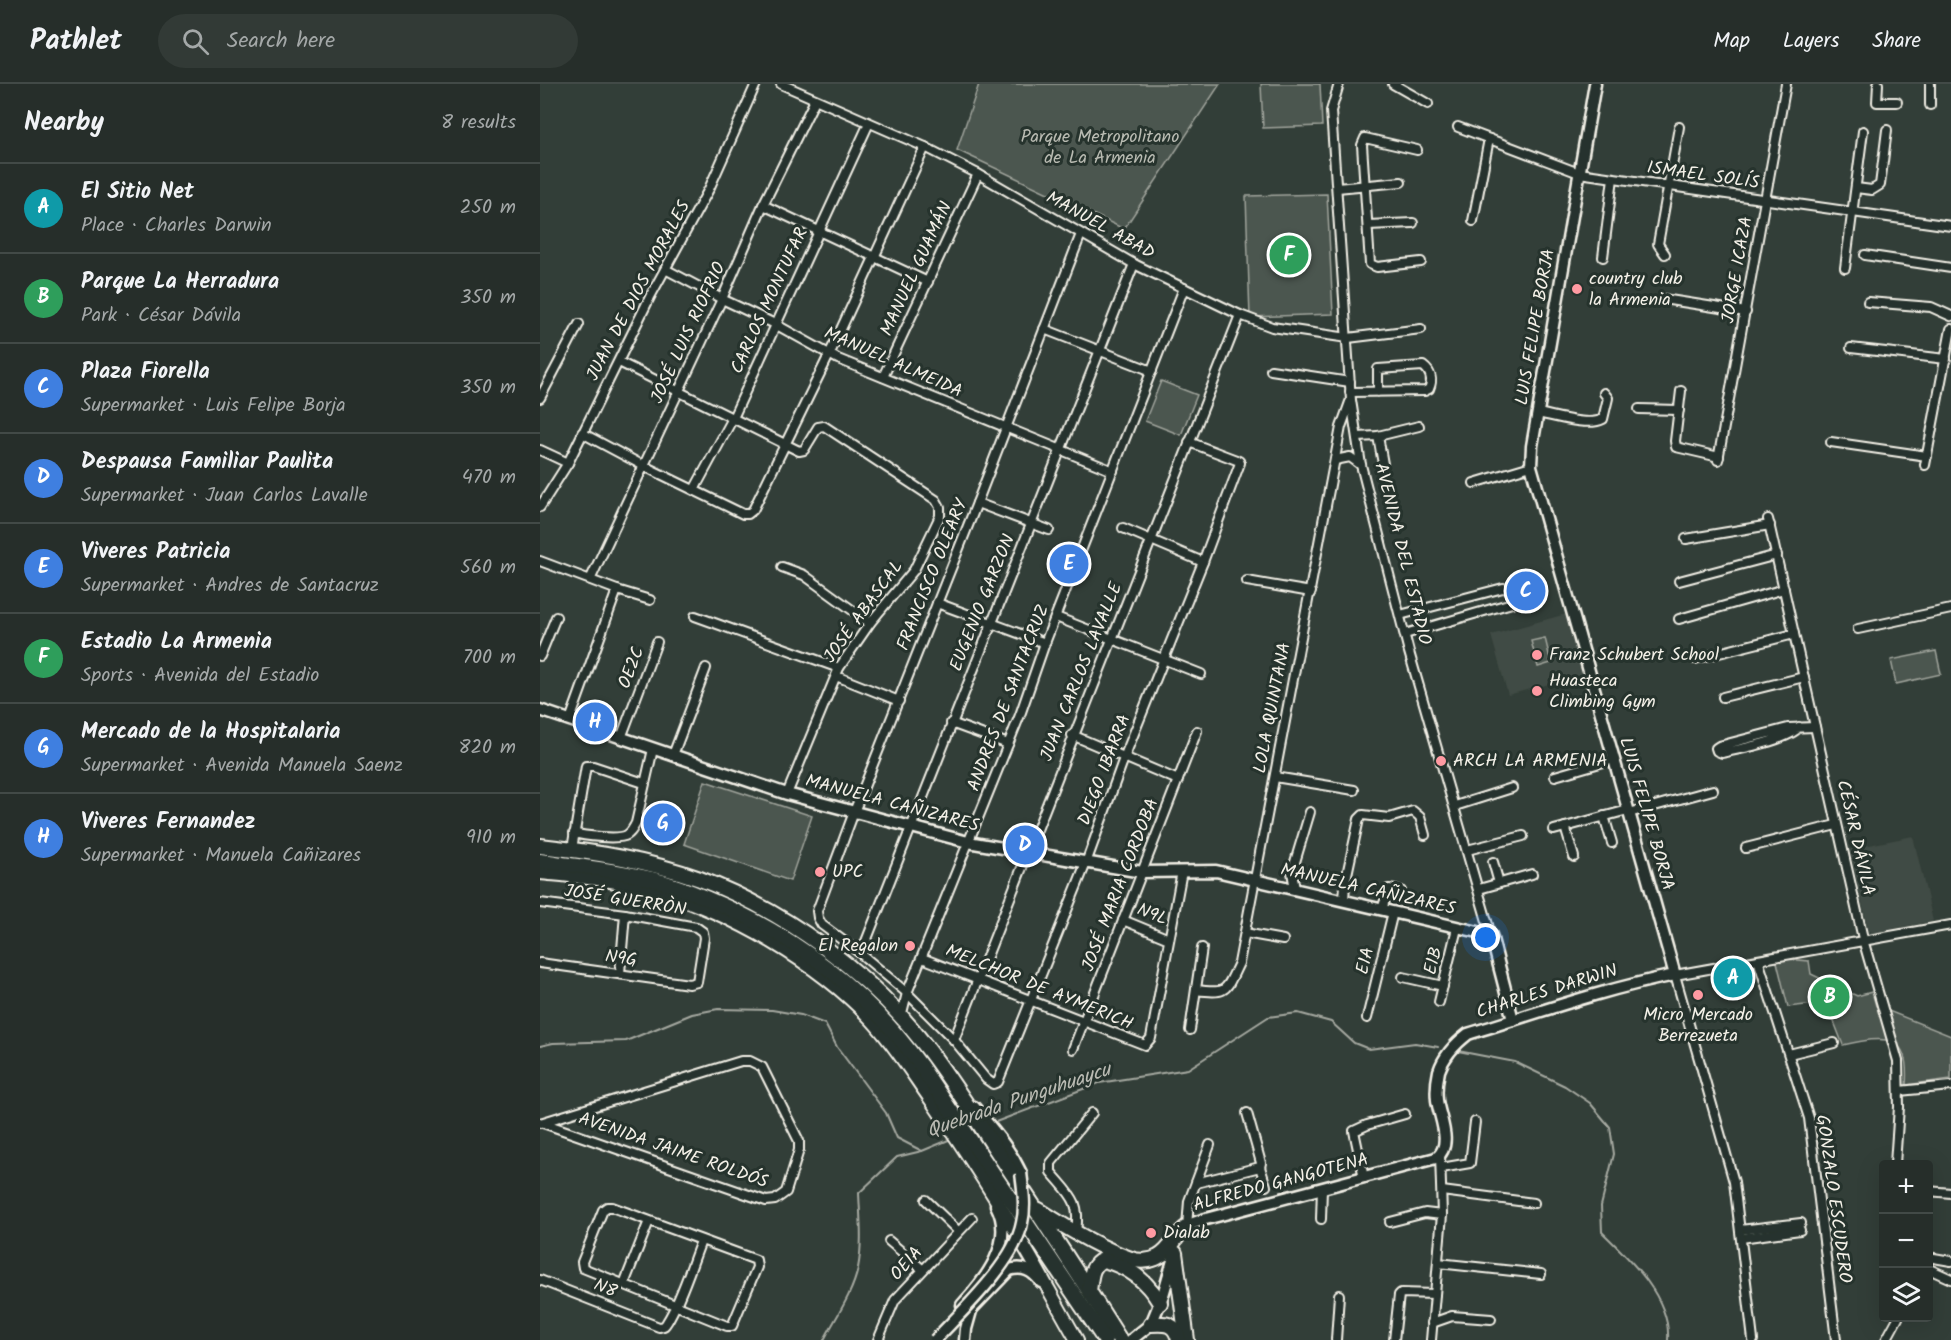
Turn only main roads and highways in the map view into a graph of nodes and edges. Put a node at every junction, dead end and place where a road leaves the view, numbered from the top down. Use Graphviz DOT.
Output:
graph roads {
  1 [pos="540,846"];
  2 [pos="540,861"];
  3 [pos="540,873"];
  4 [pos="962,1138"];
  5 [pos="1034,1206"];
  6 [pos="1187,1227"];
  7 [pos="1175,1253"];
  8 [pos="1089,1291"];
  9 [pos="1160,1303"];
  10 [pos="1151,1324"];
  11 [pos="1128,1339"];
  12 [pos="1077,1340"];
  13 [pos="1105,1340"];
  14 [pos="1179,1340"];
  15 [pos="1186,1340"];
  1 -- 5 [label="highway"];
  2 -- 4 [label="highway"];
  3 -- 4 [label="main road"];
  4 -- 12 [label="main road"];
  4 -- 13 [label="highway"];
  5 -- 6 [label="highway"];
  5 -- 8 [label="highway"];
  7 -- 15 [label="highway"];
  8 -- 9 [label="highway"];
  8 -- 11 [label="highway"];
  10 -- 14 [label="highway"];
}
